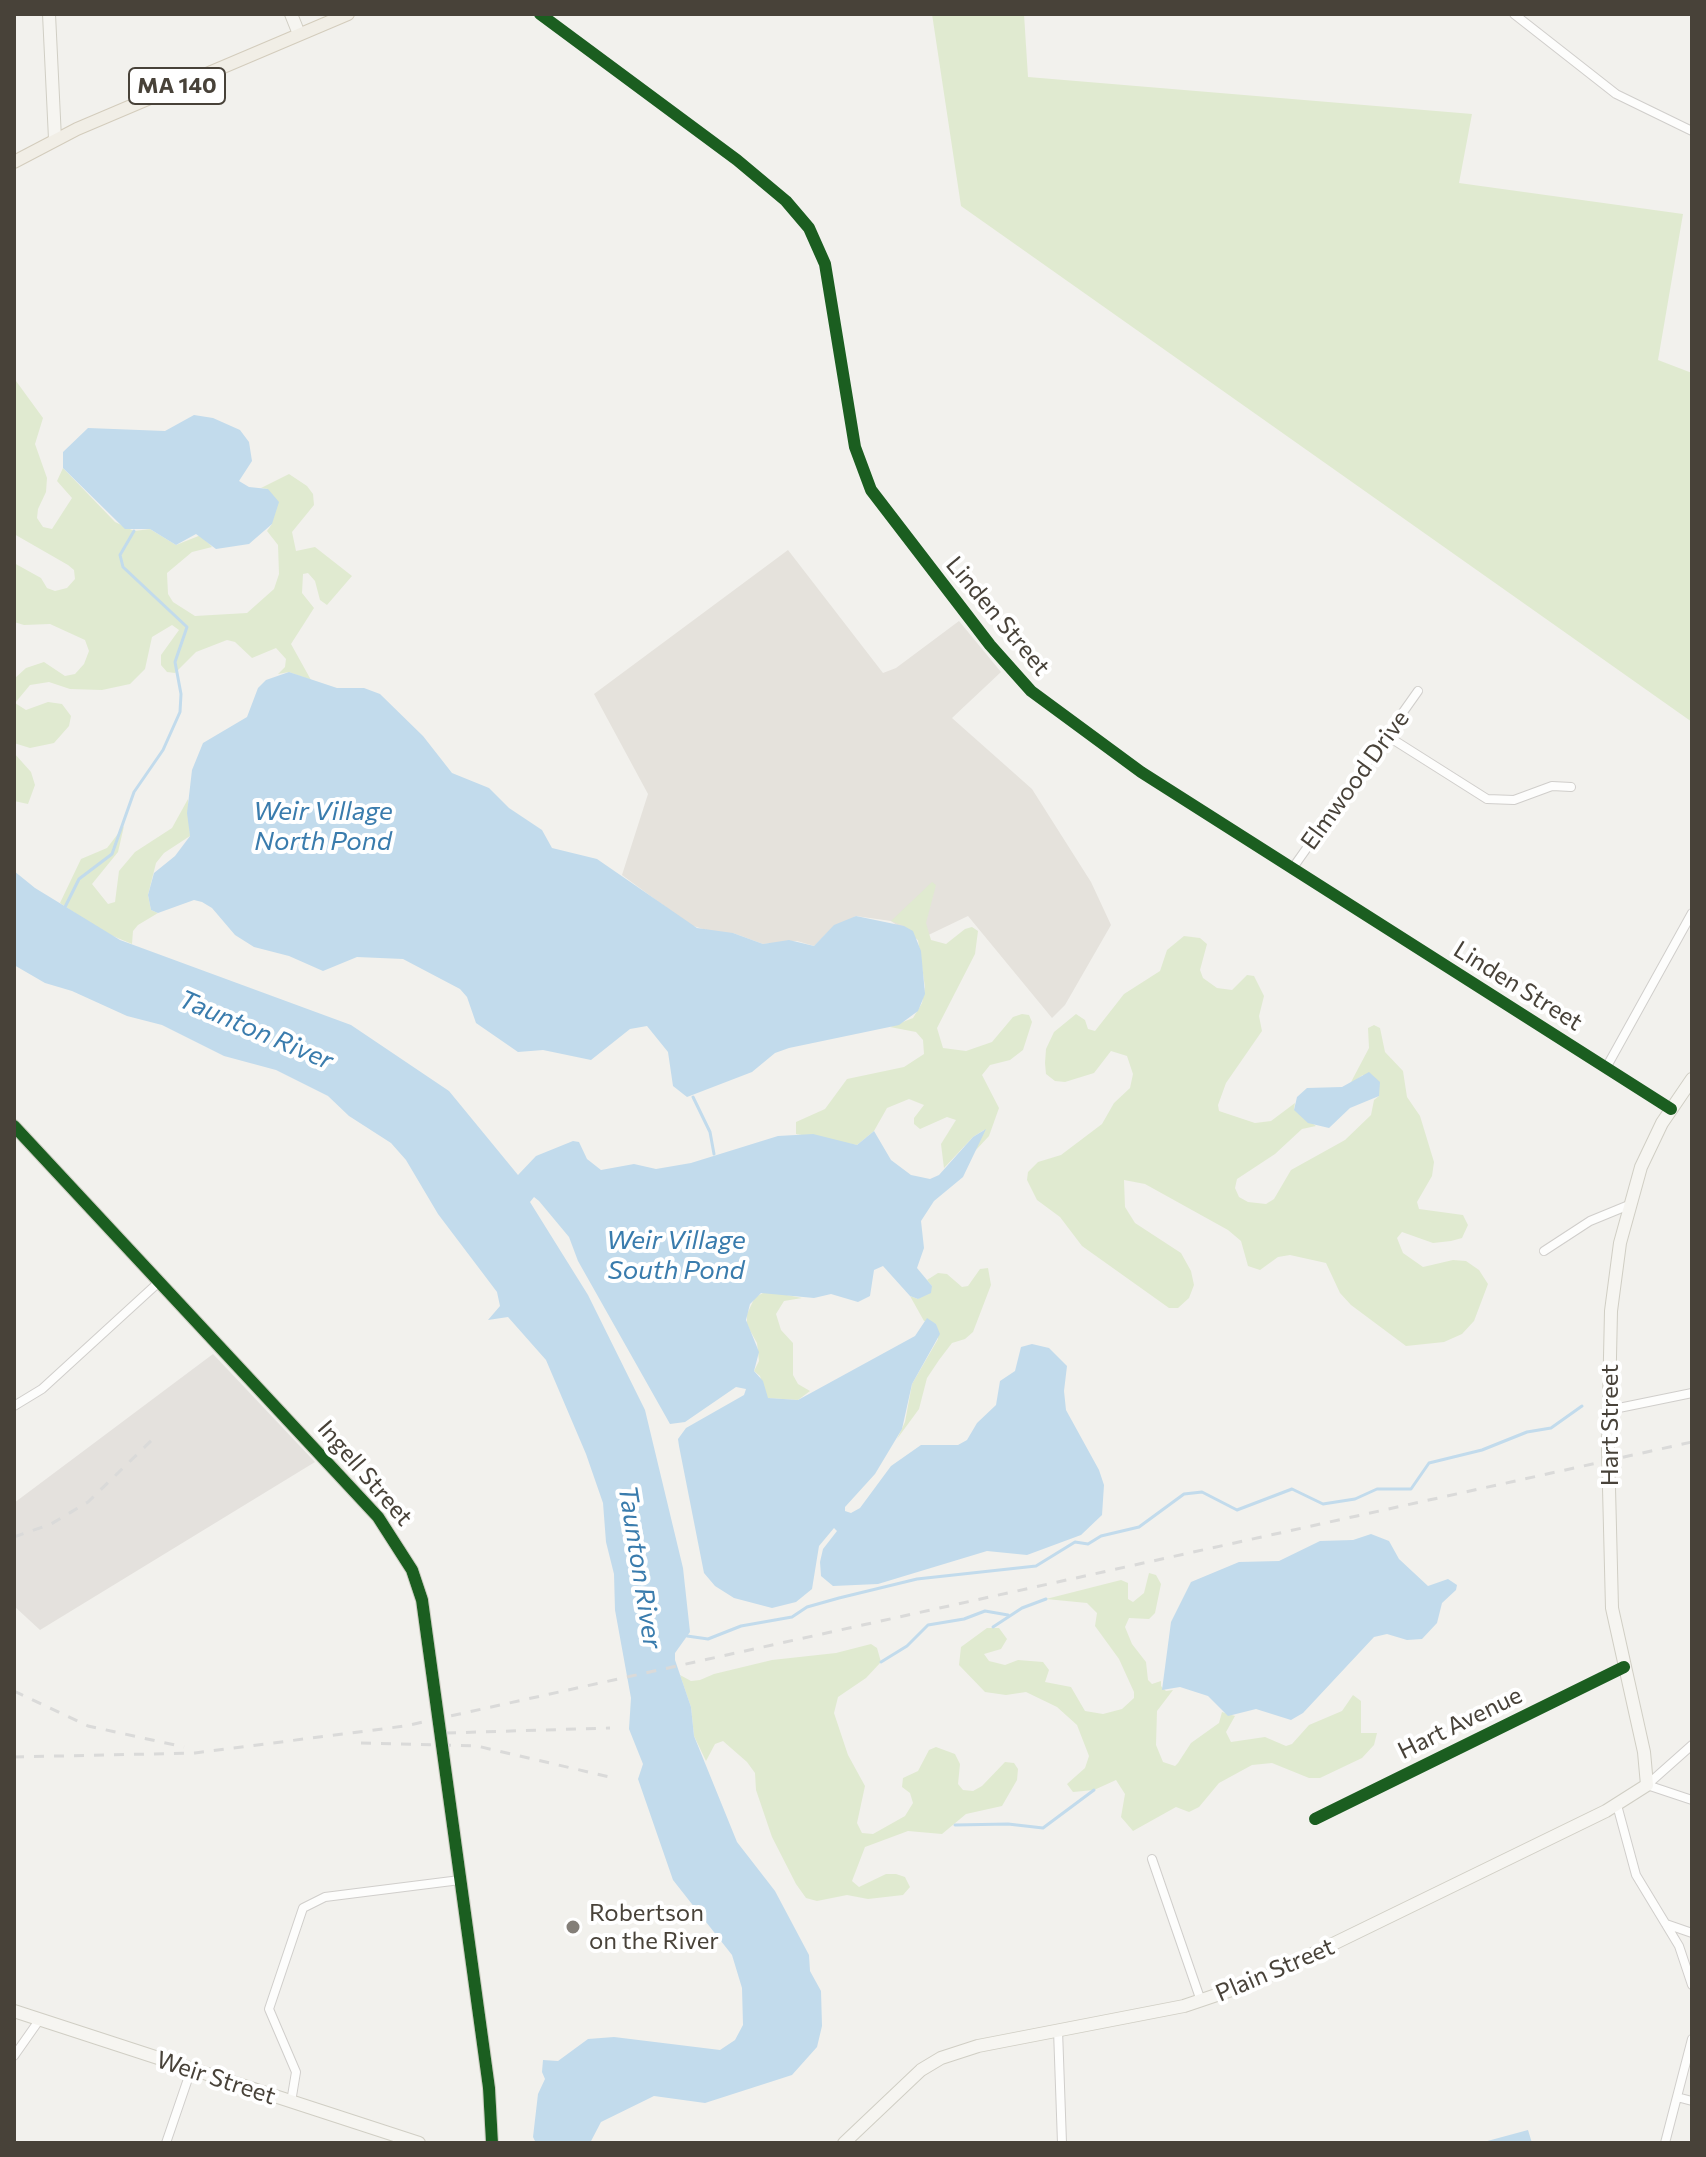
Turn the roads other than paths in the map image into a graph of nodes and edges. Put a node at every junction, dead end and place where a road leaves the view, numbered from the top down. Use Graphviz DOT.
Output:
graph roads {
  1 [pos="49,14"];
  2 [pos="291,14"];
  3 [pos="348,14"];
  4 [pos="540,14"];
  5 [pos="1514,14"];
  6 [pos="299,34"];
  7 [pos="1692,131"];
  8 [pos="55,139"];
  9 [pos="14,162"];
  10 [pos="1418,691"];
  11 [pos="1389,737"];
  12 [pos="1571,787"];
  13 [pos="1292,869"];
  14 [pos="1692,913"];
  15 [pos="1606,1068"];
  16 [pos="1692,1079"];
  17 [pos="1671,1109"];
  18 [pos="14,1126"];
  19 [pos="1629,1205"];
  20 [pos="1544,1251"];
  21 [pos="159,1282"];
  22 [pos="1692,1393"];
  23 [pos="14,1406"];
  24 [pos="1609,1410"];
  25 [pos="1624,1667"];
  26 [pos="1692,1745"];
  27 [pos="1647,1785"];
  28 [pos="1692,1800"];
  29 [pos="1617,1805"];
  30 [pos="1315,1819"];
  31 [pos="1152,1859"];
  32 [pos="460,1880"];
  33 [pos="1666,1924"];
  34 [pos="1692,1933"];
  35 [pos="1692,1985"];
  36 [pos="1201,2001"];
  37 [pos="14,2011"];
  38 [pos="40,2019"];
  39 [pos="1058,2030"];
  40 [pos="1692,2039"];
  41 [pos="14,2056"];
  42 [pos="191,2070"];
  43 [pos="1677,2097"];
  44 [pos="1692,2101"];
  45 [pos="291,2102"];
  46 [pos="166,2143"];
  47 [pos="419,2143"];
  48 [pos="492,2143"];
  49 [pos="844,2143"];
  50 [pos="1062,2143"];
  51 [pos="1665,2143"];
  1 -- 8 [label="main road"];
  2 -- 6 [label="main road"];
  3 -- 6 [label="main road, MA 140"];
  4 -- 13 [label="street, Linden Street"];
  5 -- 7 [label="street"];
  6 -- 8 [label="main road, MA 140"];
  8 -- 9 [label="main road, MA 140"];
  10 -- 11 [label="street, Elmwood Drive"];
  11 -- 12 [label="street"];
  11 -- 13 [label="street, Elmwood Drive"];
  13 -- 15 [label="street, Linden Street"];
  14 -- 15 [label="street"];
  15 -- 17 [label="street, Linden Street"];
  16 -- 17 [label="main road, Hart Street"];
  17 -- 19 [label="main road, Hart Street"];
  18 -- 21 [label="main road, Ingell Street"];
  19 -- 20 [label="street"];
  19 -- 24 [label="main road, Hart Street"];
  21 -- 23 [label="street"];
  21 -- 32 [label="main road, Ingell Street"];
  22 -- 24 [label="street"];
  24 -- 25 [label="main road, Hart Street"];
  25 -- 27 [label="main road, Hart Street"];
  25 -- 30 [label="street, Hart Avenue"];
  26 -- 27 [label="street, Plain Street"];
  27 -- 28 [label="street"];
  27 -- 29 [label="main road, Plain Street"];
  29 -- 33 [label="street"];
  29 -- 36 [label="main road, Plain Street"];
  31 -- 36 [label="street"];
  32 -- 45 [label="street"];
  32 -- 48 [label="main road, Ingell Street"];
  33 -- 34 [label="street"];
  33 -- 35 [label="street"];
  36 -- 39 [label="main road, Plain Street"];
  37 -- 38 [label="main road, Weir Street"];
  38 -- 41 [label="street"];
  38 -- 42 [label="main road, Weir Street"];
  39 -- 49 [label="main road, Plain Street"];
  39 -- 50 [label="street"];
  40 -- 43 [label="street"];
  42 -- 45 [label="main road, Weir Street"];
  42 -- 46 [label="street"];
  43 -- 44 [label="street"];
  43 -- 51 [label="street"];
  45 -- 47 [label="main road, Weir Street"];
}
